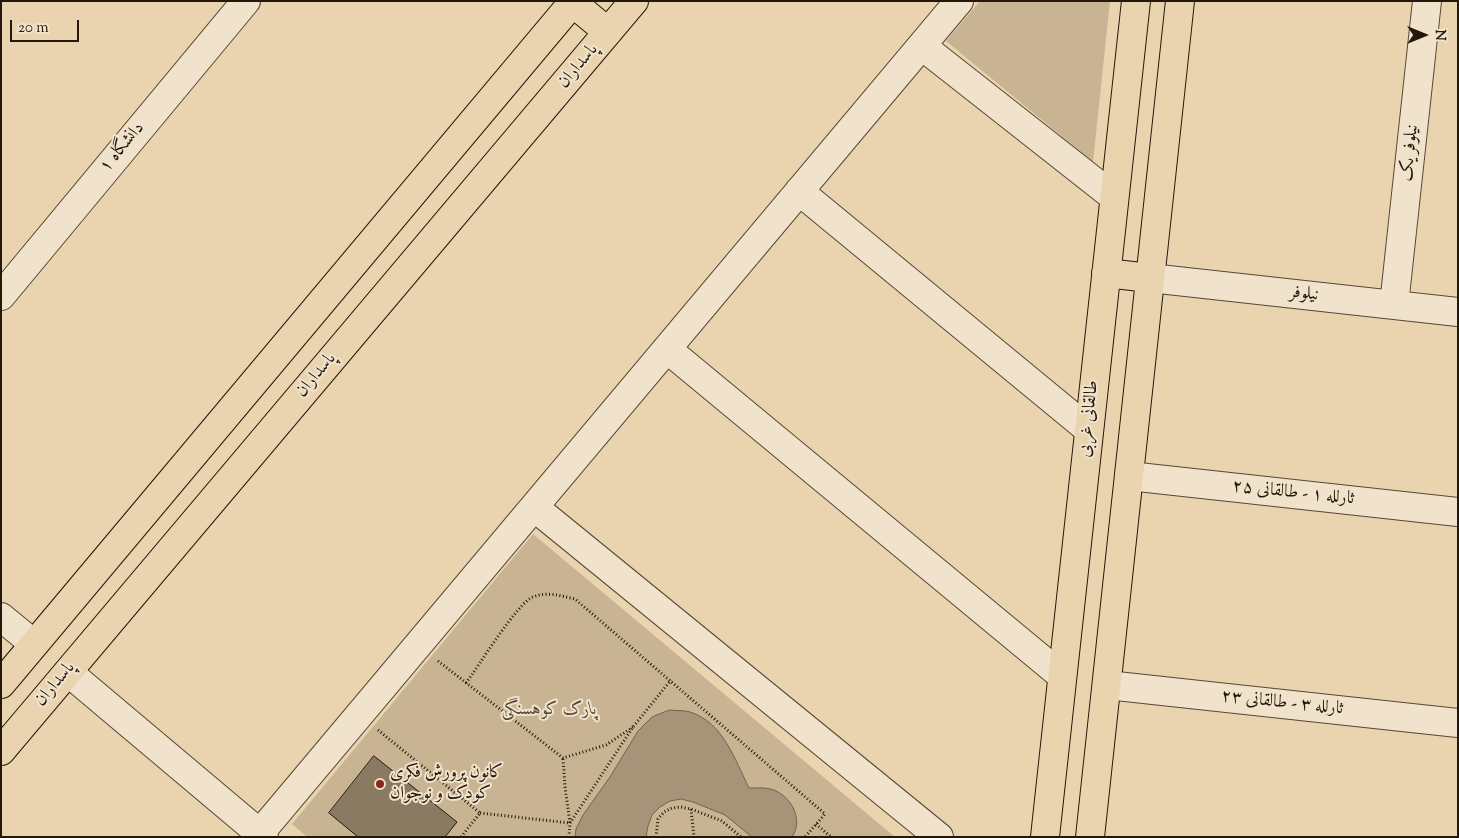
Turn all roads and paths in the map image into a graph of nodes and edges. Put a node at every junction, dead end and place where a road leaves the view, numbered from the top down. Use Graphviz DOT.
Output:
graph roads {
  1 [pos="246,1"];
  2 [pos="634,1"];
  3 [pos="959,1"];
  4 [pos="1136,1"];
  5 [pos="1180,1"];
  6 [pos="1427,1"];
  7 [pos="574,2"];
  8 [pos="608,32"];
  9 [pos="922,46"];
  10 [pos="799,191"];
  11 [pos="1114,197"];
  12 [pos="1106,273"];
  13 [pos="1150,278"];
  14 [pos="1,296"];
  15 [pos="1394,305"];
  16 [pos="1458,312"];
  17 [pos="666,349"];
  18 [pos="1089,430"];
  19 [pos="1129,476"];
  20 [pos="534,507"];
  21 [pos="1458,512"];
  22 [pos="1,617"];
  23 [pos="34,644"];
  24 [pos="418,645"];
  25 [pos="68,672"];
  26 [pos="1062,676"];
  27 [pos="671,680"];
  28 [pos="466,683"];
  29 [pos="1,684"];
  30 [pos="1107,685"];
  31 [pos="359,715"];
  32 [pos="1458,723"];
  33 [pos="633,727"];
  34 [pos="1,751"];
  35 [pos="563,758"];
  36 [pos="691,809"];
  37 [pos="480,813"];
  38 [pos="570,824"];
  39 [pos="816,824"];
  40 [pos="262,835"];
  41 [pos="461,837"];
  42 [pos="568,837"];
  43 [pos="656,837"];
  44 [pos="694,837"];
  45 [pos="741,837"];
  46 [pos="805,837"];
  47 [pos="831,837"];
  48 [pos="939,837"];
  49 [pos="1045,837"];
  50 [pos="1090,837"];
  1 -- 14 [label="street, دانشگاه ۱"];
  2 -- 8 [label="main road, پاسداران"];
  3 -- 9 [label="street"];
  4 -- 11 [label="main road, طالقانی غربی"];
  5 -- 13 [label="main road"];
  6 -- 15 [label="street, نیلوفر یک"];
  7 -- 8 [label="main road"];
  7 -- 23 [label="main road"];
  8 -- 25 [label="main road, پاسداران"];
  9 -- 10 [label="street"];
  9 -- 11 [label="street"];
  10 -- 17 [label="street"];
  10 -- 18 [label="street"];
  11 -- 12 [label="main road, طالقانی غربی"];
  12 -- 13 [label="main road"];
  12 -- 18 [label="main road, طالقانی غربی"];
  13 -- 15 [label="street, نیلوفر"];
  13 -- 19 [label="main road"];
  15 -- 16 [label="street, نیلوفر"];
  17 -- 20 [label="street"];
  17 -- 26 [label="street"];
  18 -- 26 [label="main road, طالقانی غربی"];
  19 -- 21 [label="street, ثارلله ۱ - طالقانی ۲۵"];
  19 -- 30 [label="main road"];
  20 -- 24 [label="street"];
  20 -- 48 [label="street"];
  22 -- 23 [label="street"];
  23 -- 25 [label="main road"];
  23 -- 29 [label="main road"];
  24 -- 28 [label="path"];
  24 -- 31 [label="street"];
  25 -- 34 [label="main road, پاسداران"];
  25 -- 40 [label="street"];
  26 -- 49 [label="main road, طالقانی غربی"];
  27 -- 28 [label="path"];
  27 -- 33 [label="path"];
  27 -- 39 [label="path"];
  28 -- 35 [label="path"];
  30 -- 32 [label="street, ثارلله ۳ - طالقانی ۲۳"];
  30 -- 50 [label="main road"];
  31 -- 37 [label="path"];
  31 -- 40 [label="street"];
  33 -- 35 [label="path"];
  33 -- 38 [label="path"];
  35 -- 38 [label="path"];
  36 -- 43 [label="path"];
  36 -- 44 [label="path"];
  36 -- 45 [label="path"];
  37 -- 38 [label="path"];
  37 -- 41 [label="path"];
  38 -- 42 [label="path"];
  39 -- 46 [label="path"];
  39 -- 47 [label="path"];
}
